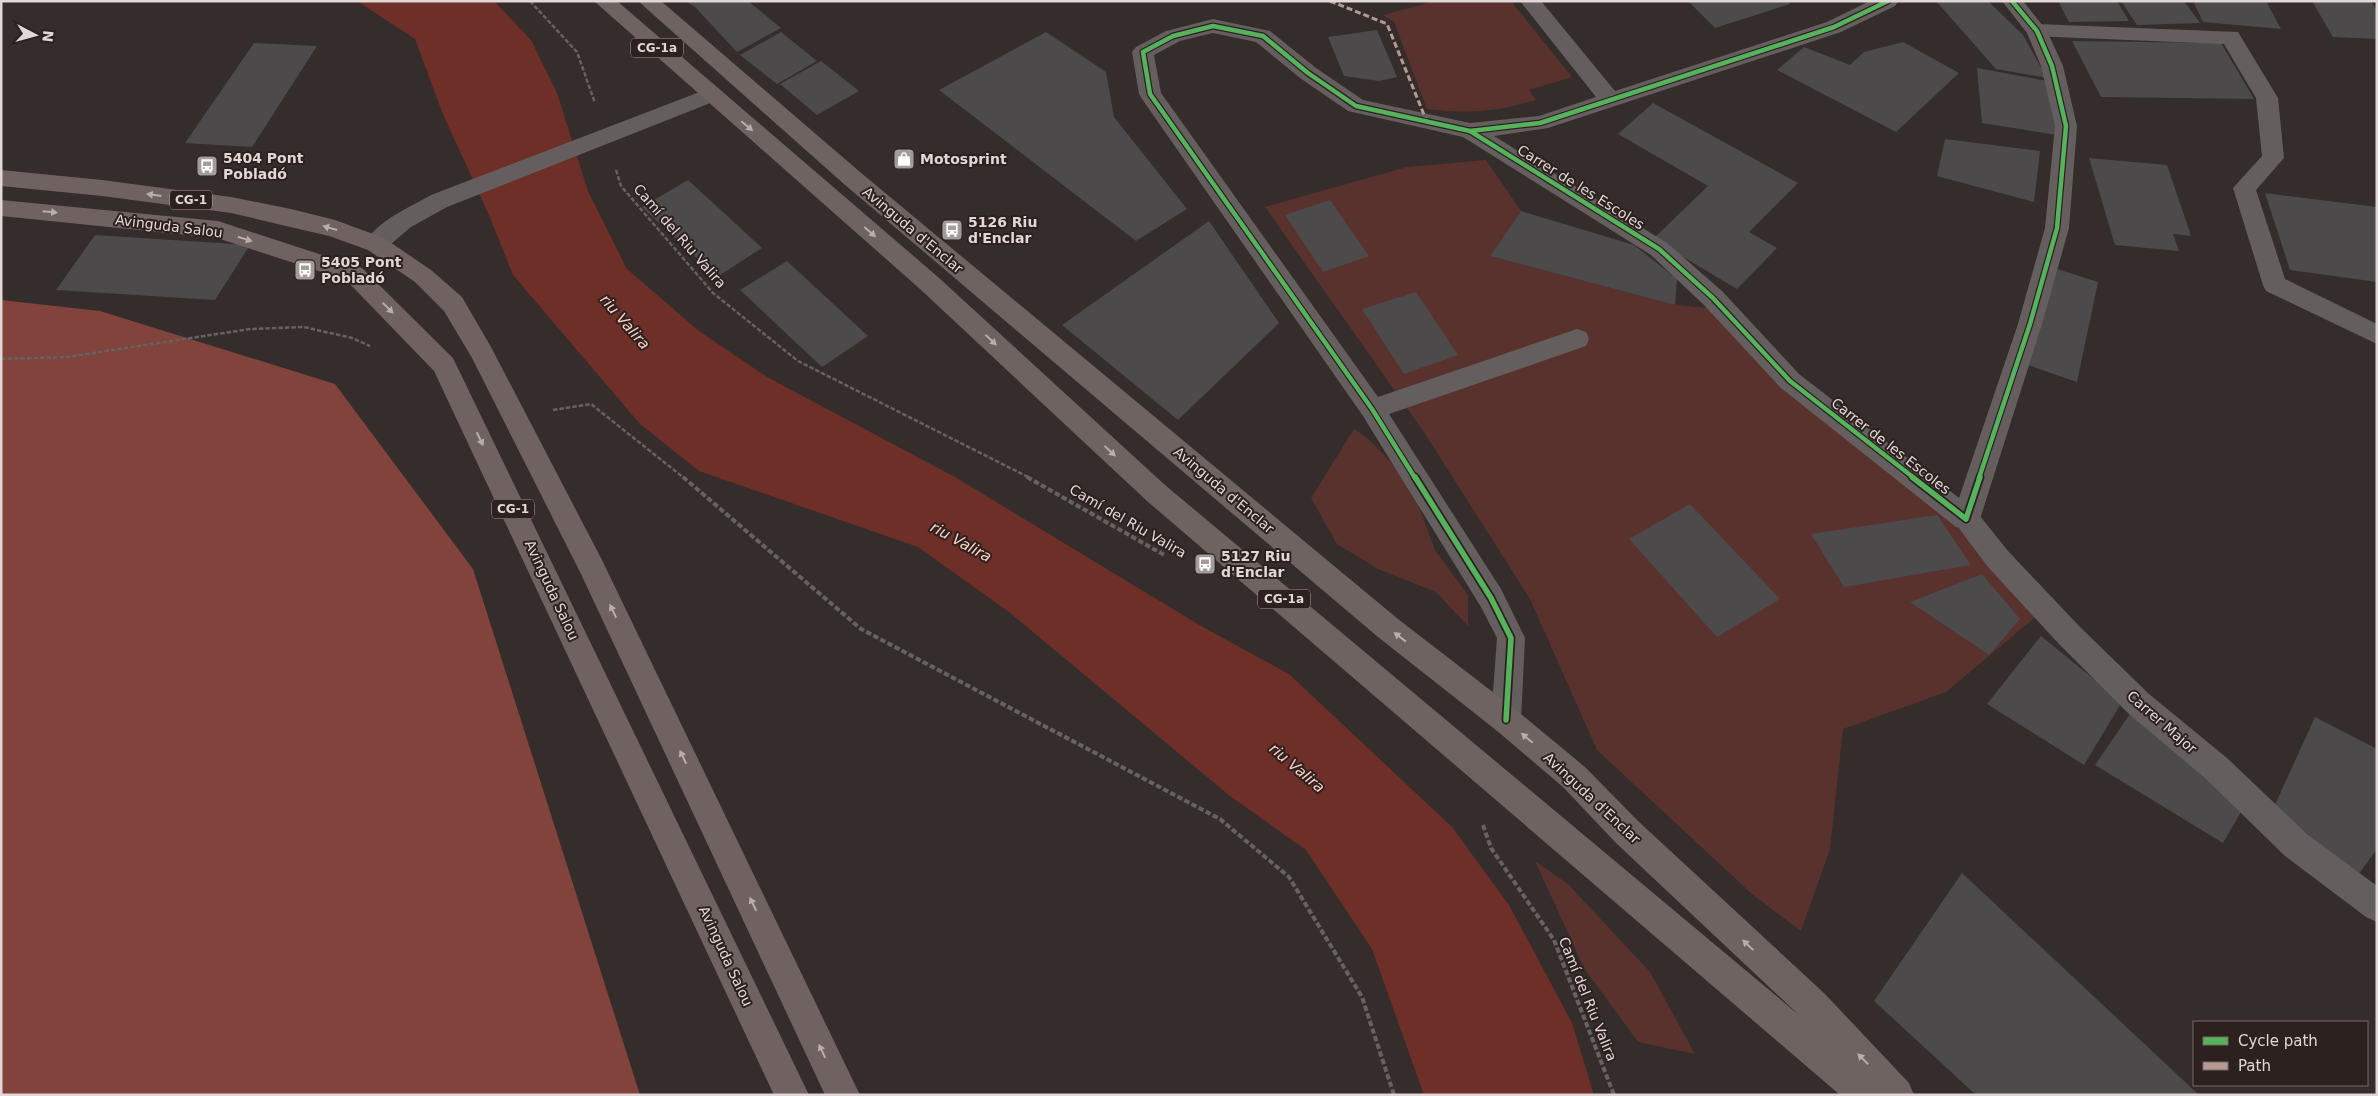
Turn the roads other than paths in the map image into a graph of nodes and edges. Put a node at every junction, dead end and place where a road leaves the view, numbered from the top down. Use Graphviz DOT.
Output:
graph roads {
  1 [pos="604,1"];
  2 [pos="648,1"];
  3 [pos="1530,1"];
  4 [pos="1888,1"];
  5 [pos="2012,1"];
  6 [pos="2037,31"];
  7 [pos="710,95"];
  8 [pos="1610,99"];
  9 [pos="1470,131"];
  10 [pos="1,178"];
  11 [pos="1,208"];
  12 [pos="376,244"];
  13 [pos="2377,335"];
  14 [pos="1577,339"];
  15 [pos="1372,409"];
  16 [pos="1966,519"];
  17 [pos="1506,720"];
  18 [pos="2377,906"];
  19 [pos="792,1095"];
  20 [pos="843,1095"];
  21 [pos="1867,1095"];
  22 [pos="1897,1095"];
  1 -- 7 [label="main road, CG-1a"];
  17 -- 2 [label="main road, Avinguda d'Enclar / CG-1a, one-way"];
  3 -- 8 [label="street"];
  4 -- 8 [label="street, Carrer de les Escoles"];
  5 -- 6 [label="street"];
  6 -- 13 [label="street"];
  6 -- 16 [label="street"];
  7 -- 12 [label="street"];
  7 -- 21 [label="main road, Avinguda d'Enclar / CG-1a, one-way"];
  8 -- 9 [label="street, Carrer de les Escoles"];
  9 -- 15 [label="street, Carrer de les Escoles"];
  9 -- 16 [label="street, Carrer de les Escoles"];
  12 -- 10 [label="highway, CG-1, one-way"];
  11 -- 19 [label="highway, Avinguda Salou / CG-1, one-way"];
  20 -- 12 [label="highway, CG-1, one-way"];
  14 -- 15 [label="street"];
  15 -- 17 [label="street, Carrer de les Escoles"];
  16 -- 18 [label="street, Carrer Major"];
  22 -- 17 [label="main road, Avinguda d'Enclar / CG-1a, one-way"];
}
